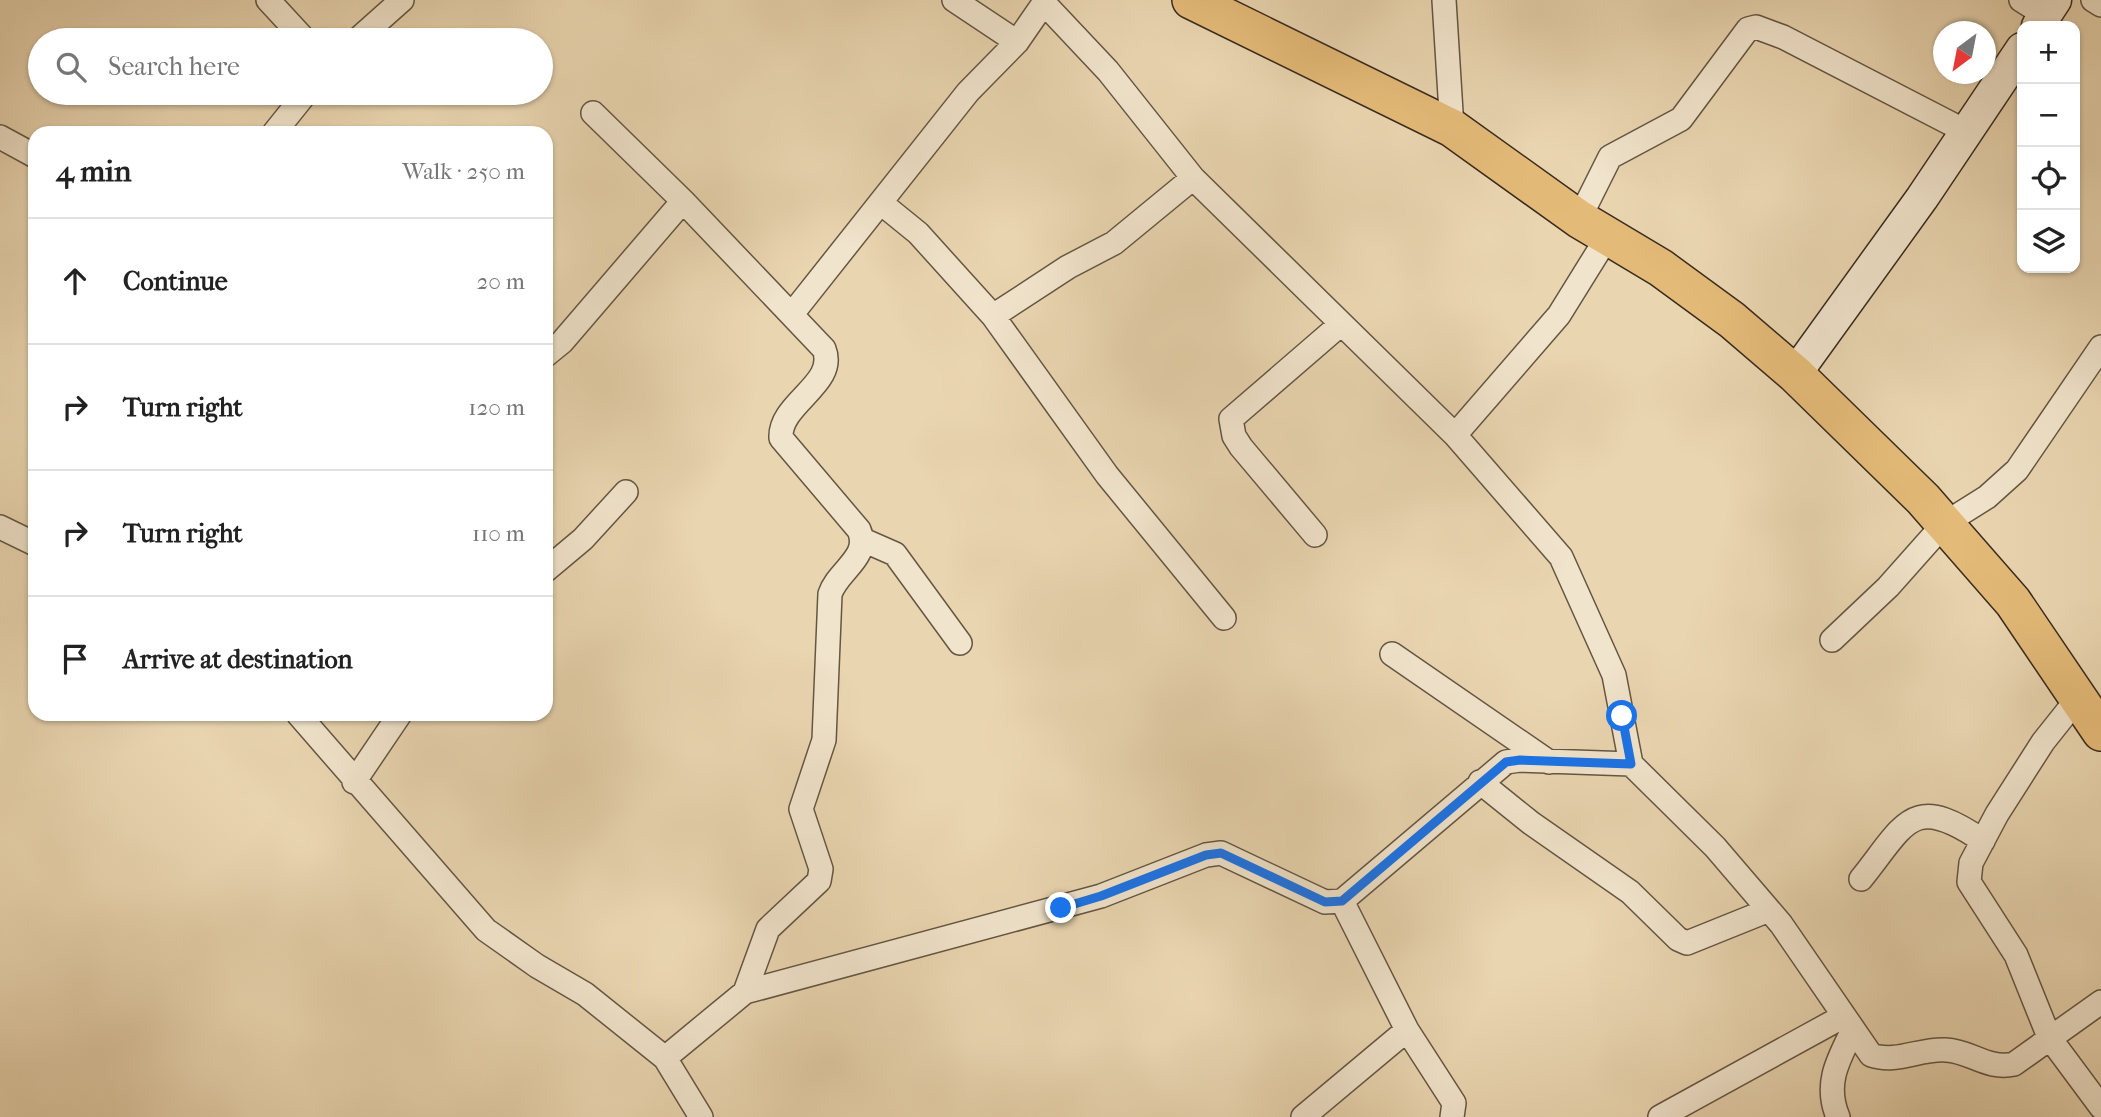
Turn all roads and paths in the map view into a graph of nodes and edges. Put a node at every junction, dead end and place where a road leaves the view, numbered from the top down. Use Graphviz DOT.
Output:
graph roads {
  1 [pos="268,0"];
  2 [pos="402,0"];
  3 [pos="954,0"];
  4 [pos="1191,0"];
  5 [pos="1444,0"];
  6 [pos="2093,0"];
  7 [pos="1045,1"];
  8 [pos="2101,5"];
  9 [pos="294,28"];
  10 [pos="370,28"];
  11 [pos="1017,42"];
  12 [pos="2017,57"];
  13 [pos="296,105"];
  14 [pos="593,113"];
  15 [pos="280,126"];
  16 [pos="1452,128"];
  17 [pos="1967,132"];
  18 [pos="0,137"];
  19 [pos="28,152"];
  20 [pos="1193,178"];
  21 [pos="683,201"];
  22 [pos="881,203"];
  23 [pos="1593,228"];
  24 [pos="792,314"];
  25 [pos="993,316"];
  26 [pos="1341,324"];
  27 [pos="553,349"];
  28 [pos="2101,349"];
  29 [pos="1795,374"];
  30 [pos="1455,435"];
  31 [pos="626,492"];
  32 [pos="1944,524"];
  33 [pos="0,527"];
  34 [pos="1315,535"];
  35 [pos="863,540"];
  36 [pos="28,541"];
  37 [pos="553,564"];
  38 [pos="1224,618"];
  39 [pos="1832,640"];
  40 [pos="960,643"];
  41 [pos="1392,654"];
  42 [pos="2078,698"];
  43 [pos="304,721"];
  44 [pos="395,721"];
  45 [pos="2101,732"];
  46 [pos="1549,762"];
  47 [pos="1631,764"];
  48 [pos="354,782"];
  49 [pos="1480,782"];
  50 [pos="1983,841"];
  51 [pos="1861,879"];
  52 [pos="1342,901"];
  53 [pos="1769,910"];
  54 [pos="745,992"];
  55 [pos="2101,1002"];
  56 [pos="1848,1023"];
  57 [pos="1407,1030"];
  58 [pos="2049,1037"];
  59 [pos="665,1058"];
  60 [pos="2101,1107"];
  61 [pos="701,1117"];
  62 [pos="1303,1117"];
  63 [pos="1452,1117"];
  64 [pos="1660,1117"];
  65 [pos="1838,1117"];
  1 -- 9 [label="street"];
  2 -- 10 [label="street"];
  3 -- 11 [label="street"];
  4 -- 16 [label="main road"];
  5 -- 16 [label="street"];
  6 -- 8 [label="street"];
  7 -- 11 [label="street"];
  7 -- 20 [label="street"];
  11 -- 22 [label="street"];
  12 -- 17 [label="street"];
  13 -- 15 [label="street"];
  14 -- 21 [label="street"];
  16 -- 23 [label="main road"];
  17 -- 23 [label="street"];
  17 -- 29 [label="street"];
  18 -- 19 [label="street"];
  20 -- 25 [label="street"];
  20 -- 26 [label="street"];
  21 -- 24 [label="street"];
  21 -- 27 [label="street"];
  22 -- 24 [label="street"];
  22 -- 25 [label="street"];
  23 -- 29 [label="main road"];
  23 -- 30 [label="street"];
  24 -- 35 [label="street"];
  25 -- 38 [label="street"];
  26 -- 30 [label="street"];
  26 -- 34 [label="street"];
  28 -- 32 [label="street"];
  29 -- 32 [label="main road"];
  30 -- 47 [label="street"];
  31 -- 37 [label="street"];
  32 -- 39 [label="street"];
  32 -- 42 [label="main road"];
  33 -- 36 [label="street"];
  35 -- 40 [label="street"];
  35 -- 54 [label="street"];
  41 -- 46 [label="street"];
  42 -- 45 [label="main road"];
  42 -- 50 [label="street"];
  43 -- 48 [label="street"];
  44 -- 48 [label="street"];
  46 -- 47 [label="street"];
  46 -- 49 [label="street"];
  47 -- 53 [label="street"];
  48 -- 59 [label="street"];
  49 -- 52 [label="street"];
  49 -- 53 [label="street"];
  50 -- 51 [label="street"];
  50 -- 58 [label="street"];
  52 -- 54 [label="street"];
  52 -- 57 [label="street"];
  53 -- 56 [label="street"];
  54 -- 59 [label="street"];
  55 -- 58 [label="street"];
  56 -- 58 [label="street"];
  56 -- 64 [label="street"];
  56 -- 65 [label="street"];
  57 -- 62 [label="street"];
  57 -- 63 [label="street"];
  58 -- 60 [label="street"];
  59 -- 61 [label="street"];
}
